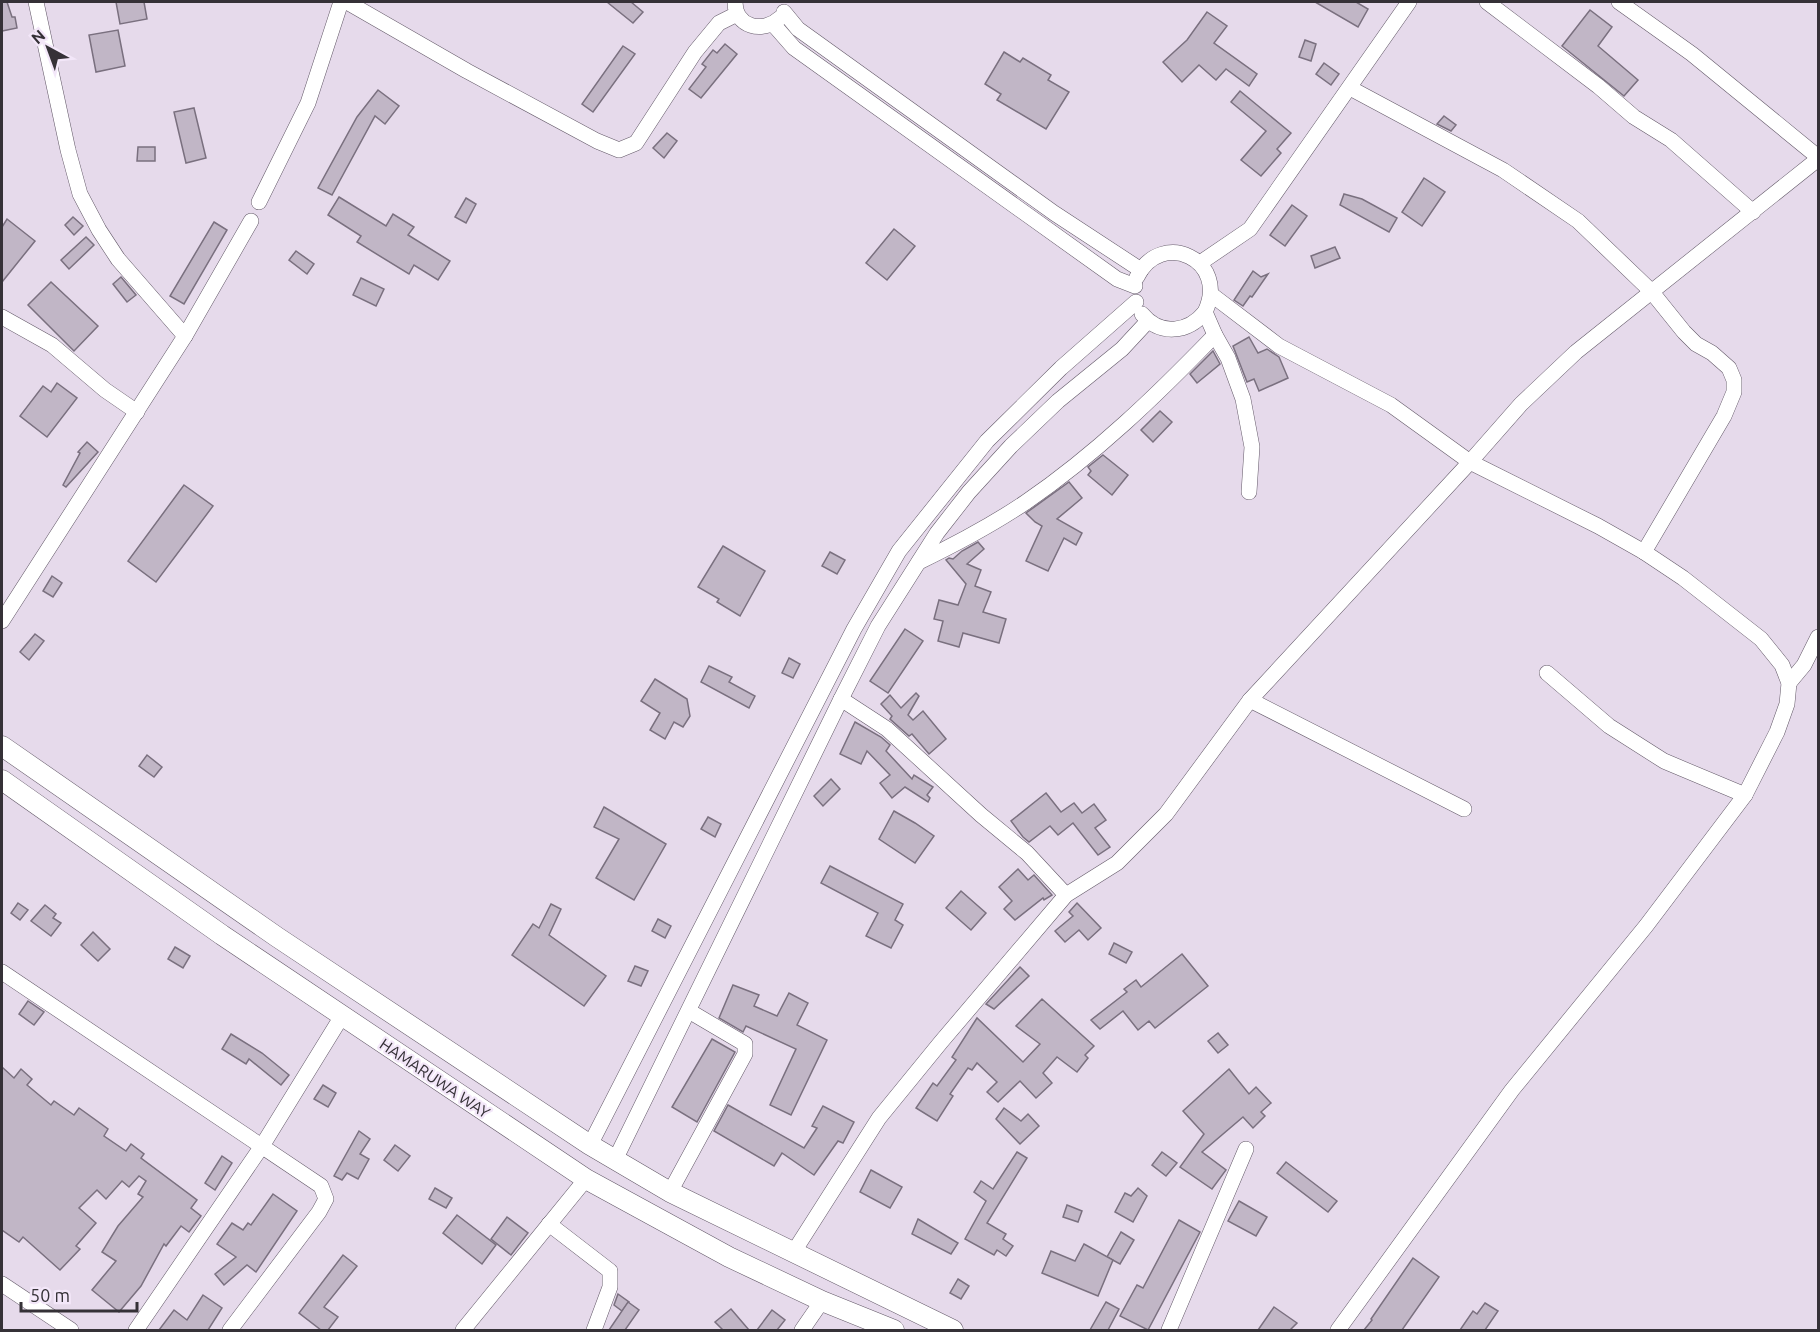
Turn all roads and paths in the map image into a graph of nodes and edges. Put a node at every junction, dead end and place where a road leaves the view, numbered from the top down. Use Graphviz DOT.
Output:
graph roads {
  1 [pos="36,2"];
  2 [pos="341,2"];
  3 [pos="347,2"];
  4 [pos="1409,2"];
  5 [pos="1487,2"];
  6 [pos="1619,2"];
  7 [pos="784,7"];
  8 [pos="736,8"];
  9 [pos="773,24"];
  10 [pos="1350,88"];
  11 [pos="1818,158"];
  12 [pos="259,202"];
  13 [pos="1753,212"];
  14 [pos="251,221"];
  15 [pos="1200,263"];
  16 [pos="1141,270"];
  17 [pos="1135,286"];
  18 [pos="1651,291"];
  19 [pos="1212,295"];
  20 [pos="1136,303"];
  21 [pos="1205,312"];
  22 [pos="2,317"];
  23 [pos="1148,321"];
  24 [pos="1215,335"];
  25 [pos="185,336"];
  26 [pos="137,412"];
  27 [pos="1470,462"];
  28 [pos="1249,492"];
  29 [pos="1644,552"];
  30 [pos="919,562"];
  31 [pos="2,621"];
  32 [pos="1818,637"];
  33 [pos="1547,673"];
  34 [pos="1789,683"];
  35 [pos="841,699"];
  36 [pos="1250,700"];
  37 [pos="2,746"];
  38 [pos="3,784"];
  39 [pos="1745,795"];
  40 [pos="1464,809"];
  41 [pos="1066,895"];
  42 [pos="2,972"];
  43 [pos="689,1011"];
  44 [pos="342,1016"];
  45 [pos="590,1145"];
  46 [pos="262,1146"];
  47 [pos="1246,1149"];
  48 [pos="615,1160"];
  49 [pos="585,1179"];
  50 [pos="670,1192"];
  51 [pos="549,1224"];
  52 [pos="794,1253"];
  53 [pos="2,1284"];
  54 [pos="822,1301"];
  55 [pos="71,1330"];
  56 [pos="136,1330"];
  57 [pos="230,1330"];
  58 [pos="463,1330"];
  59 [pos="594,1330"];
  60 [pos="802,1330"];
  61 [pos="894,1330"];
  62 [pos="953,1330"];
  63 [pos="1169,1330"];
  64 [pos="1338,1330"];
  1 -- 25 [label="street"];
  2 -- 12 [label="street"];
  3 -- 8 [label="street"];
  4 -- 10 [label="street"];
  5 -- 13 [label="street"];
  6 -- 11 [label="street"];
  7 -- 9 [label="street"];
  7 -- 16 [label="street"];
  8 -- 9 [label="street"];
  9 -- 17 [label="street"];
  10 -- 15 [label="street"];
  10 -- 18 [label="street"];
  11 -- 13 [label="street"];
  13 -- 18 [label="street"];
  14 -- 25 [label="street"];
  15 -- 16 [label="street"];
  15 -- 19 [label="street"];
  16 -- 17 [label="street"];
  17 -- 20 [label="street"];
  18 -- 27 [label="street"];
  18 -- 29 [label="street"];
  19 -- 21 [label="street"];
  19 -- 27 [label="street"];
  20 -- 23 [label="street"];
  20 -- 45 [label="street"];
  21 -- 23 [label="street"];
  21 -- 24 [label="street"];
  22 -- 26 [label="street"];
  23 -- 30 [label="street"];
  24 -- 28 [label="street"];
  24 -- 30 [label="street"];
  25 -- 26 [label="street"];
  26 -- 31 [label="street"];
  27 -- 29 [label="street"];
  27 -- 36 [label="street"];
  29 -- 34 [label="street"];
  30 -- 35 [label="street"];
  32 -- 34 [label="street"];
  33 -- 39 [label="street"];
  34 -- 39 [label="street"];
  35 -- 41 [label="street"];
  35 -- 43 [label="street"];
  36 -- 40 [label="street"];
  36 -- 41 [label="street"];
  37 -- 45 [label="main road"];
  38 -- 44 [label="main road, HAMARUWA WAY"];
  39 -- 64 [label="street"];
  41 -- 52 [label="street"];
  42 -- 46 [label="street"];
  43 -- 48 [label="street"];
  43 -- 50 [label="street"];
  44 -- 46 [label="street"];
  44 -- 49 [label="main road, HAMARUWA WAY"];
  45 -- 48 [label="main road"];
  46 -- 56 [label="street"];
  46 -- 57 [label="street"];
  47 -- 63 [label="street"];
  48 -- 50 [label="main road"];
  49 -- 51 [label="street"];
  49 -- 54 [label="main road, HAMARUWA WAY"];
  50 -- 52 [label="main road"];
  51 -- 58 [label="street"];
  51 -- 59 [label="street"];
  52 -- 62 [label="main road"];
  53 -- 55 [label="street"];
  54 -- 60 [label="street"];
  54 -- 61 [label="main road, HAMARUWA WAY"];
}
